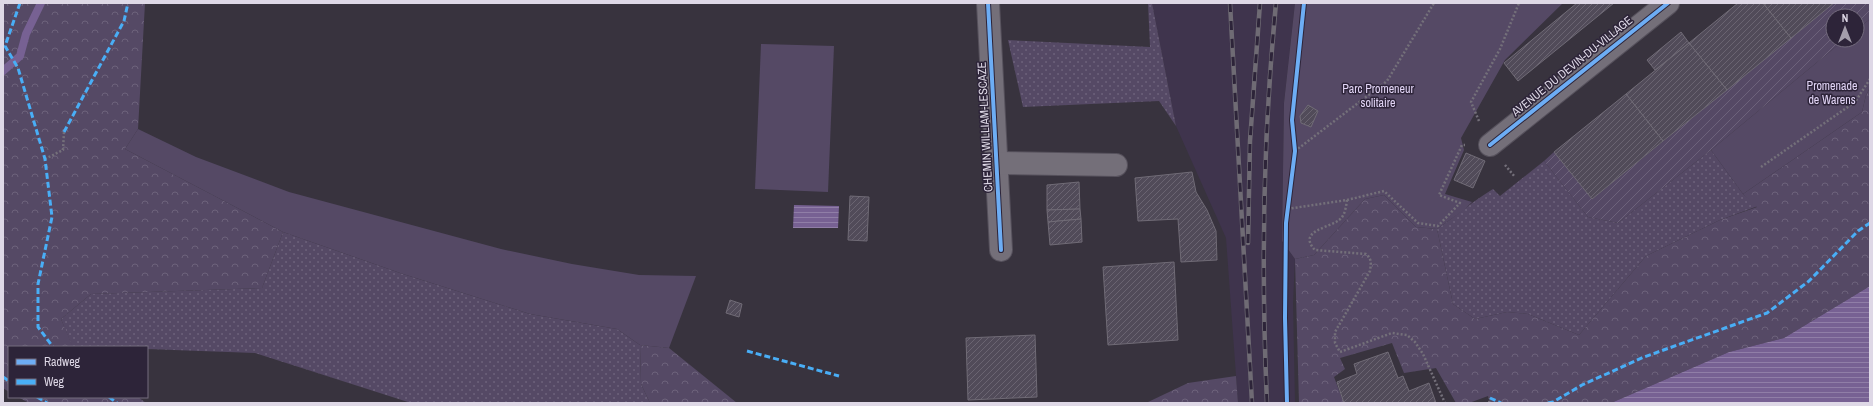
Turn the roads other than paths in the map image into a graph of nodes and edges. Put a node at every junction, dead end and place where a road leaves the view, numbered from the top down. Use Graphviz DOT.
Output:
graph roads {
  1 [pos="988,3"];
  2 [pos="1668,3"];
  3 [pos="1490,145"];
  4 [pos="997,163"];
  5 [pos="1116,165"];
  6 [pos="1001,250"];
  1 -- 4 [label="street, CHEMIN WILLIAM-LESCAZE"];
  2 -- 3 [label="street, AVENUE DU DEVIN-DU-VILLAGE"];
  4 -- 5 [label="street"];
  4 -- 6 [label="street, CHEMIN WILLIAM-LESCAZE"];
}
